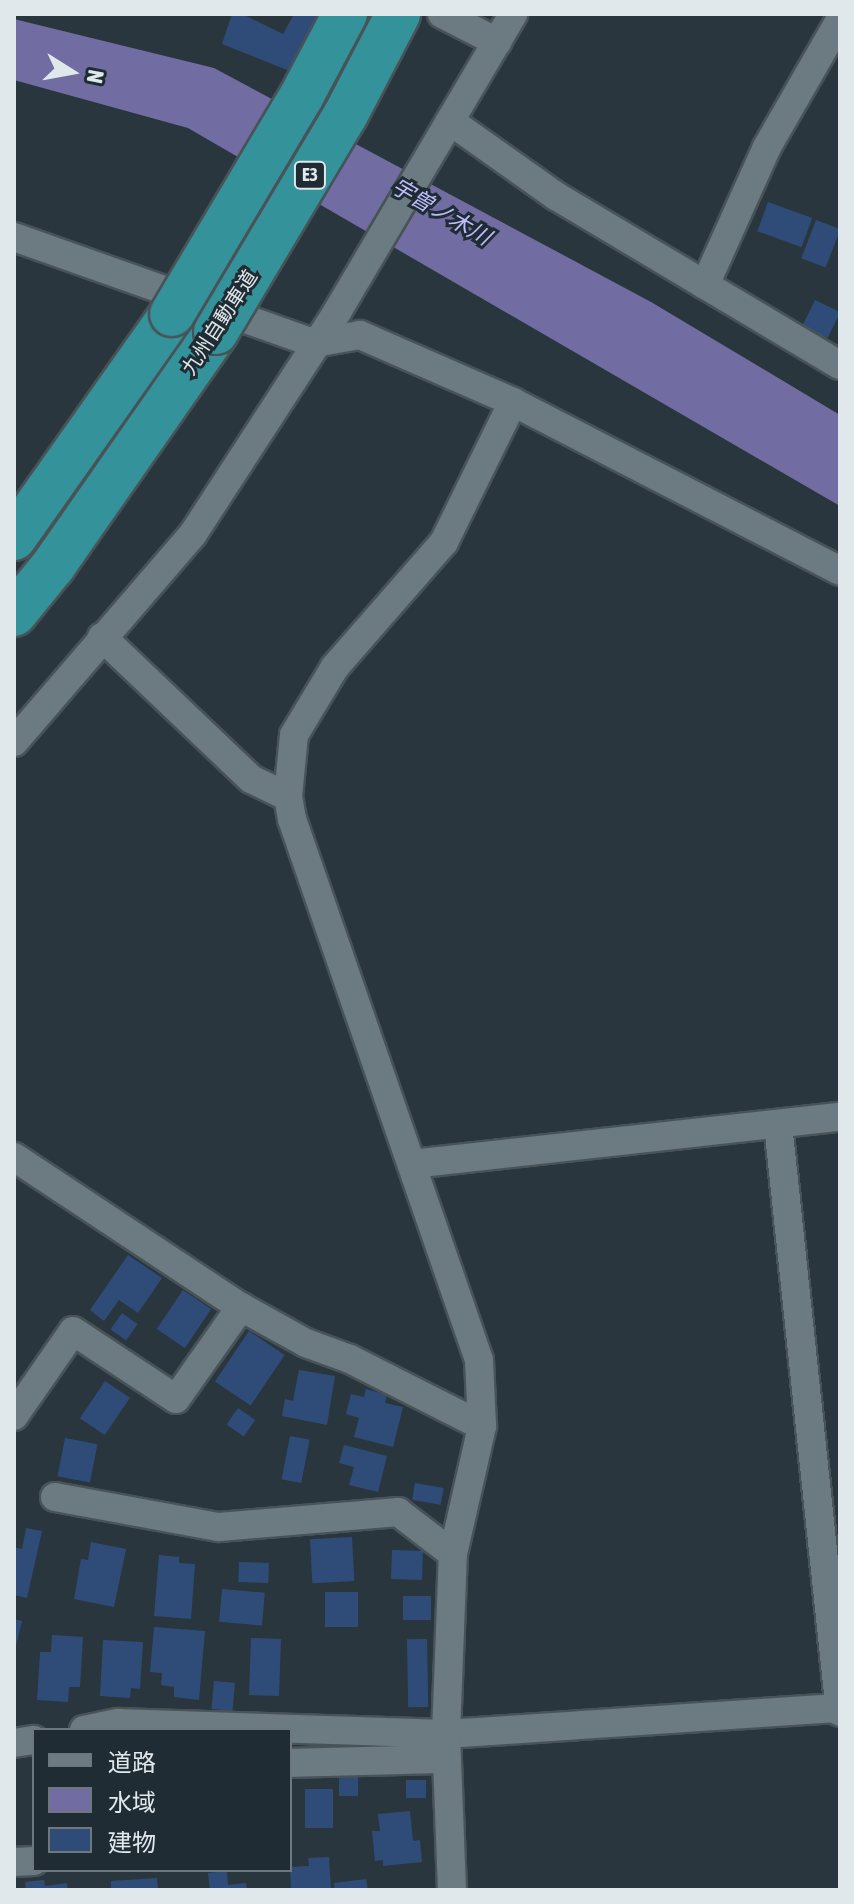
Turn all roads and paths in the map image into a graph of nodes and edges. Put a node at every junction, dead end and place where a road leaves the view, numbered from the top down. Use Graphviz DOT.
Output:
graph roads {
  1 [pos="345,14"];
  2 [pos="398,14"];
  3 [pos="442,14"];
  4 [pos="513,14"];
  5 [pos="840,20"];
  6 [pos="497,42"];
  7 [pos="445,129"];
  8 [pos="14,237"];
  9 [pos="705,285"];
  10 [pos="314,343"];
  11 [pos="840,365"];
  12 [pos="513,402"];
  13 [pos="14,538"];
  14 [pos="840,571"];
  15 [pos="14,614"];
  16 [pos="102,637"];
  17 [pos="14,742"];
  18 [pos="288,797"];
  19 [pos="840,1117"];
  20 [pos="778,1124"];
  21 [pos="14,1157"];
  22 [pos="412,1164"];
  23 [pos="241,1307"];
  24 [pos="14,1416"];
  25 [pos="482,1426"];
  26 [pos="55,1497"];
  27 [pos="453,1554"];
  28 [pos="840,1710"];
  29 [pos="94,1728"];
  30 [pos="186,1728"];
  31 [pos="292,1736"];
  32 [pos="446,1747"];
  33 [pos="292,1763"];
  34 [pos="452,1890"];
  1 -- 13 [label="highway, E3, bridge"];
  2 -- 15 [label="highway, 九州自動車道 / E3, bridge"];
  3 -- 6 [label="street"];
  4 -- 6 [label="street"];
  5 -- 9 [label="street"];
  6 -- 7 [label="street"];
  7 -- 9 [label="street"];
  7 -- 10 [label="street"];
  8 -- 10 [label="street"];
  9 -- 11 [label="street"];
  10 -- 12 [label="street"];
  10 -- 16 [label="street"];
  12 -- 14 [label="street"];
  12 -- 18 [label="street"];
  16 -- 17 [label="street"];
  16 -- 18 [label="street"];
  18 -- 22 [label="street"];
  19 -- 20 [label="street"];
  20 -- 22 [label="street"];
  20 -- 28 [label="street"];
  21 -- 23 [label="street"];
  22 -- 25 [label="street"];
  23 -- 24 [label="street"];
  23 -- 25 [label="street"];
  25 -- 27 [label="street"];
  26 -- 27 [label="street"];
  27 -- 32 [label="street"];
  28 -- 32 [label="street"];
  29 -- 30 [label="street"];
  31 -- 32 [label="street"];
  32 -- 33 [label="street"];
  32 -- 34 [label="street"];
}
